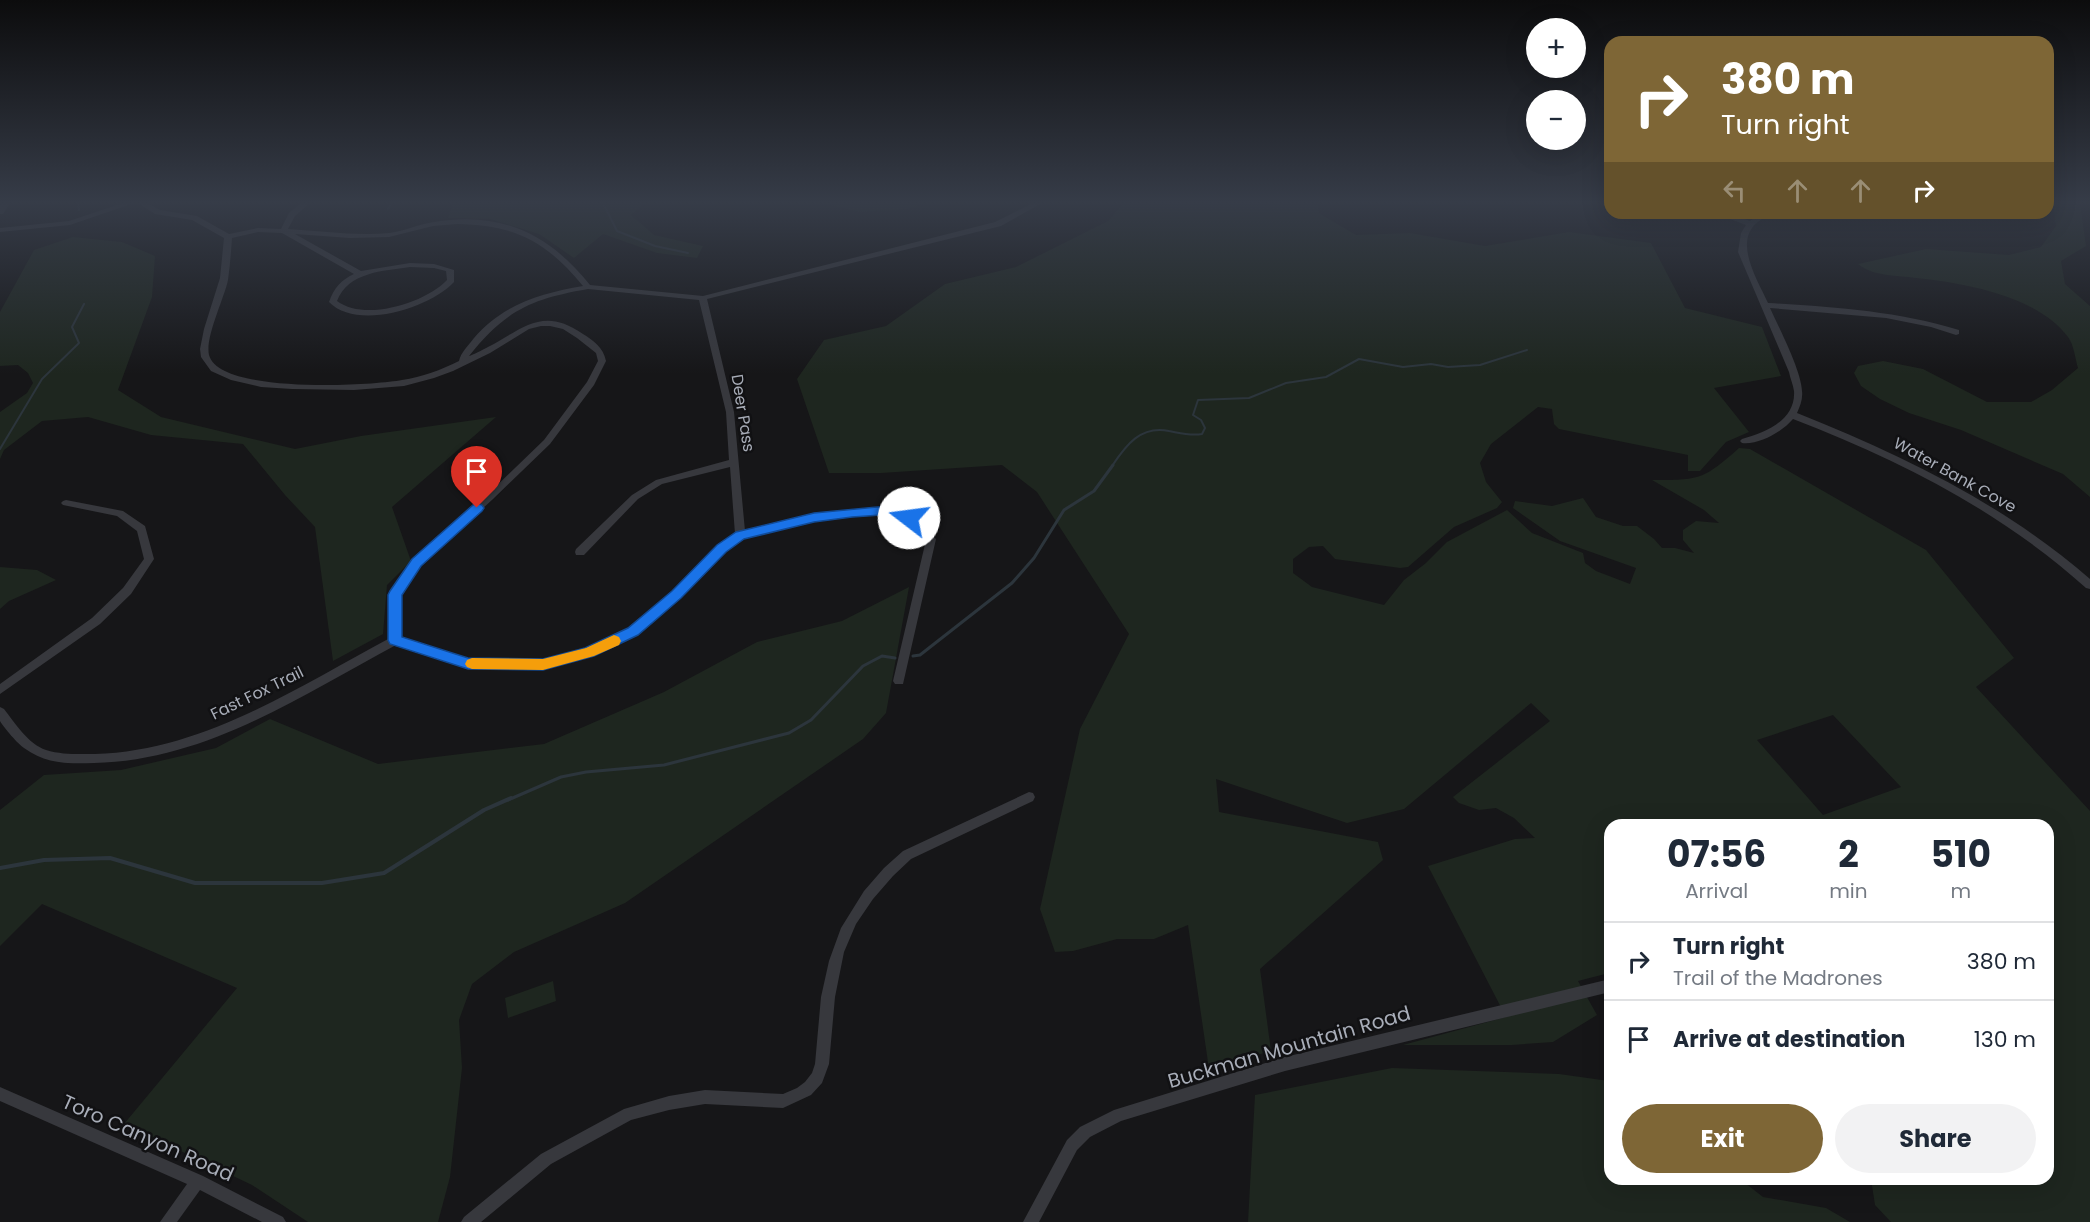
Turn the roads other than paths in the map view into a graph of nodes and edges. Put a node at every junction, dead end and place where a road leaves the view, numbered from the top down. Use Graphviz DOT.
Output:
graph roads {
  1 [pos="226,260"];
  2 [pos="336,260"];
  3 [pos="566,260"];
  4 [pos="854,260"];
  5 [pos="1745,260"];
  6 [pos="360,274"];
  7 [pos="588,287"];
  8 [pos="703,298"];
  9 [pos="1766,305"];
  10 [pos="1956,332"];
  11 [pos="464,361"];
  12 [pos="1792,415"];
  13 [pos="1745,441"];
  14 [pos="735,462"];
  15 [pos="66,503"];
  16 [pos="740,536"];
  17 [pos="580,552"];
  18 [pos="2090,585"];
  19 [pos="395,640"];
  20 [pos="899,681"];
  21 [pos="0,690"];
  22 [pos="0,712"];
  23 [pos="1029,797"];
  24 [pos="1604,986"];
  25 [pos="0,1094"];
  26 [pos="198,1181"];
  27 [pos="168,1222"];
  28 [pos="278,1222"];
  29 [pos="470,1222"];
  30 [pos="1031,1222"];
  1 -- 11 [label="street"];
  2 -- 6 [label="street"];
  3 -- 7 [label="street"];
  4 -- 8 [label="street"];
  5 -- 9 [label="street"];
  6 -- 6 [label="street"];
  7 -- 8 [label="street"];
  7 -- 11 [label="street"];
  8 -- 14 [label="street, Deer Pass"];
  9 -- 10 [label="street"];
  9 -- 12 [label="street"];
  11 -- 19 [label="street"];
  12 -- 13 [label="street"];
  12 -- 18 [label="street, Water Bank Cove"];
  14 -- 16 [label="street, Deer Pass"];
  14 -- 17 [label="street"];
  15 -- 21 [label="street"];
  16 -- 19 [label="street"];
  16 -- 20 [label="street"];
  19 -- 22 [label="street, Fast Fox Trail"];
  23 -- 29 [label="street"];
  24 -- 30 [label="street, Buckman Mountain Road"];
  25 -- 26 [label="street, Toro Canyon Road"];
  26 -- 27 [label="street"];
  26 -- 28 [label="street, Toro Canyon Road"];
}
